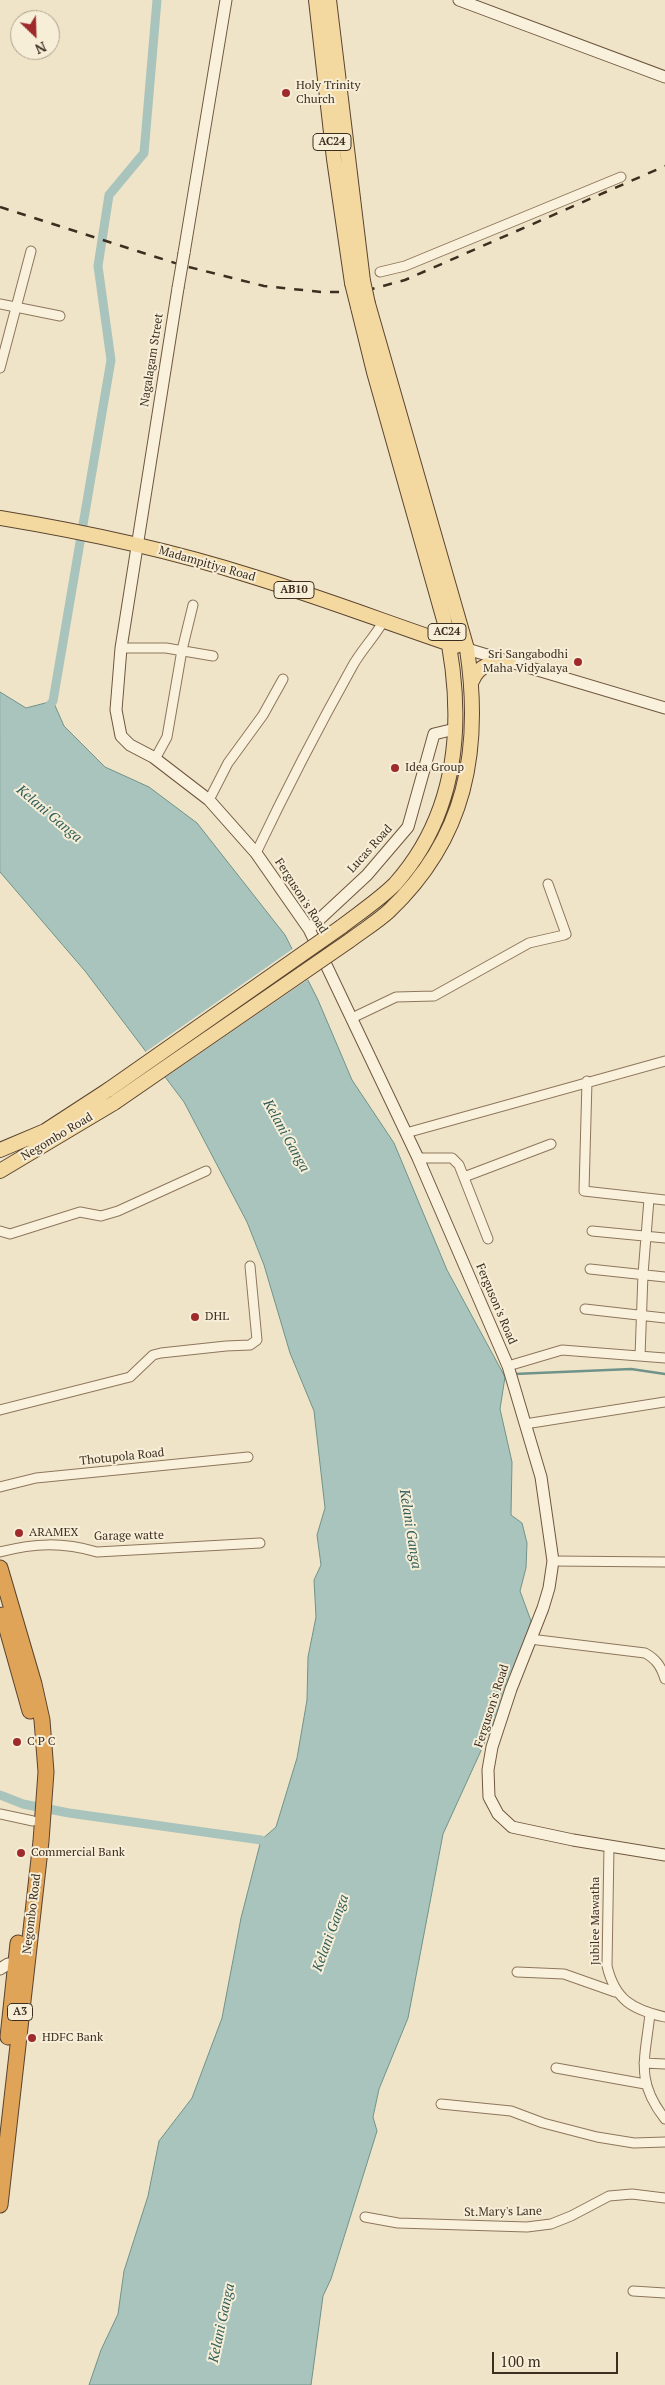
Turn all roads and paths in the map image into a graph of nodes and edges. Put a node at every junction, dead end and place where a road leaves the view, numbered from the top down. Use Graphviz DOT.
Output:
graph roads {
  1 [pos="226,0"];
  2 [pos="316,0"];
  3 [pos="329,0"];
  4 [pos="459,0"];
  5 [pos="484,4"];
  6 [pos="329,62"];
  7 [pos="665,77"];
  8 [pos="622,177"];
  9 [pos="32,251"];
  10 [pos="380,272"];
  11 [pos="0,304"];
  12 [pos="363,306"];
  13 [pos="16,308"];
  14 [pos="60,316"];
  15 [pos="2,351"];
  16 [pos="0,368"];
  17 [pos="0,518"];
  18 [pos="137,545"];
  19 [pos="193,605"];
  20 [pos="384,620"];
  21 [pos="444,620"];
  22 [pos="427,636"];
  23 [pos="450,644"];
  24 [pos="121,648"];
  25 [pos="182,650"];
  26 [pos="468,650"];
  27 [pos="212,656"];
  28 [pos="509,662"];
  29 [pos="284,679"];
  30 [pos="472,680"];
  31 [pos="665,708"];
  32 [pos="117,725"];
  33 [pos="455,729"];
  34 [pos="156,759"];
  35 [pos="209,800"];
  36 [pos="256,853"];
  37 [pos="548,884"];
  38 [pos="309,929"];
  39 [pos="352,1018"];
  40 [pos="665,1061"];
  41 [pos="587,1081"];
  42 [pos="406,1133"];
  43 [pos="551,1144"];
  44 [pos="0,1150"];
  45 [pos="418,1158"];
  46 [pos="0,1171"];
  47 [pos="206,1172"];
  48 [pos="464,1177"];
  49 [pos="649,1199"];
  50 [pos="665,1200"];
  51 [pos="0,1231"];
  52 [pos="592,1231"];
  53 [pos="646,1236"];
  54 [pos="665,1238"];
  55 [pos="488,1239"];
  56 [pos="250,1266"];
  57 [pos="590,1269"];
  58 [pos="643,1274"];
  59 [pos="665,1277"];
  60 [pos="585,1309"];
  61 [pos="641,1316"];
  62 [pos="665,1318"];
  63 [pos="640,1356"];
  64 [pos="665,1358"];
  65 [pos="508,1366"];
  66 [pos="665,1402"];
  67 [pos="0,1410"];
  68 [pos="525,1424"];
  69 [pos="248,1457"];
  70 [pos="0,1487"];
  71 [pos="260,1543"];
  72 [pos="0,1552"];
  73 [pos="553,1561"];
  74 [pos="665,1562"];
  75 [pos="0,1568"];
  76 [pos="0,1604"];
  77 [pos="7,1620"];
  78 [pos="530,1639"];
  79 [pos="665,1678"];
  80 [pos="0,1814"];
  81 [pos="36,1819"];
  82 [pos="609,1846"];
  83 [pos="665,1855"];
  84 [pos="20,1964"];
  85 [pos="0,1969"];
  86 [pos="517,1972"];
  87 [pos="616,1992"];
  88 [pos="650,2014"];
  89 [pos="665,2017"];
  90 [pos="644,2063"];
  91 [pos="665,2064"];
  92 [pos="556,2068"];
  93 [pos="645,2084"];
  94 [pos="441,2104"];
  95 [pos="0,2114"];
  96 [pos="665,2119"];
  97 [pos="665,2142"];
  98 [pos="665,2198"];
  99 [pos="0,2205"];
  100 [pos="365,2217"];
  101 [pos="633,2291"];
  102 [pos="665,2293"];
  1 -- 18 [label="street, Nagalagam Street, bridge"];
  2 -- 6 [label="main road, AC24"];
  3 -- 6 [label="main road, AC24"];
  4 -- 5 [label="street"];
  5 -- 7 [label="street"];
  6 -- 12 [label="main road, AC24, bridge"];
  8 -- 10 [label="street"];
  9 -- 13 [label="street"];
  11 -- 13 [label="street"];
  12 -- 21 [label="main road, AC24"];
  12 -- 26 [label="main road, AC24"];
  13 -- 14 [label="street"];
  13 -- 15 [label="street"];
  15 -- 16 [label="street"];
  17 -- 18 [label="main road, Madampitiya Road / AB10"];
  18 -- 20 [label="main road, Madampitiya Road / AB10"];
  18 -- 24 [label="street, Nagalagam Street"];
  19 -- 25 [label="street"];
  20 -- 22 [label="main road, Madampitiya Road / AB10"];
  20 -- 36 [label="street"];
  21 -- 22 [label="main road"];
  21 -- 23 [label="main road, AC24"];
  22 -- 23 [label="main road, Madampitiya Road / AB10"];
  23 -- 26 [label="main road, Madampitiya Road / AB10"];
  23 -- 33 [label="main road, AC24"];
  24 -- 25 [label="street"];
  24 -- 32 [label="street, Nagalagam Street"];
  25 -- 27 [label="street"];
  25 -- 34 [label="street"];
  26 -- 28 [label="street, Madampitiya Road"];
  26 -- 30 [label="main road, AC24"];
  28 -- 30 [label="main road"];
  28 -- 31 [label="street, Madampitiya Road"];
  29 -- 35 [label="street"];
  30 -- 46 [label="main road, Negombo Road / AC24, bridge"];
  32 -- 34 [label="street, Ferguson's Road"];
  33 -- 38 [label="street, Lucas Road"];
  33 -- 44 [label="main road, Negombo Road / AC24, bridge"];
  34 -- 35 [label="street, Ferguson's Road"];
  35 -- 36 [label="street, Ferguson's Road"];
  36 -- 38 [label="street, Ferguson's Road"];
  37 -- 39 [label="street"];
  38 -- 39 [label="street, Ferguson's Road"];
  39 -- 42 [label="street, Ferguson's Road"];
  40 -- 41 [label="street"];
  41 -- 42 [label="street"];
  41 -- 49 [label="street"];
  42 -- 45 [label="street, Ferguson's Road"];
  43 -- 48 [label="street"];
  45 -- 48 [label="street"];
  45 -- 65 [label="street, Ferguson's Road"];
  47 -- 51 [label="street"];
  48 -- 55 [label="street"];
  49 -- 50 [label="street"];
  49 -- 53 [label="street"];
  52 -- 53 [label="street"];
  53 -- 54 [label="street"];
  53 -- 58 [label="street"];
  56 -- 67 [label="street"];
  57 -- 58 [label="street"];
  58 -- 59 [label="street"];
  58 -- 61 [label="street"];
  60 -- 61 [label="street"];
  61 -- 62 [label="street"];
  61 -- 63 [label="street"];
  63 -- 64 [label="street"];
  63 -- 65 [label="street"];
  65 -- 68 [label="street, Ferguson's Road"];
  66 -- 68 [label="street"];
  68 -- 73 [label="street, Ferguson's Road"];
  69 -- 70 [label="street, Thotupola Road"];
  71 -- 72 [label="street, Garage watte"];
  73 -- 74 [label="street"];
  73 -- 78 [label="street, Ferguson's Road"];
  75 -- 77 [label="highway, Negombo Road / A3"];
  76 -- 77 [label="highway, Negombo Road / A3"];
  77 -- 81 [label="highway, Negombo Road / A3"];
  78 -- 79 [label="street"];
  78 -- 82 [label="street, Ferguson's Road"];
  80 -- 81 [label="street"];
  81 -- 84 [label="highway, Negombo Road / A3"];
  82 -- 83 [label="street, Ferguson's Road"];
  82 -- 87 [label="street, Jubilee Mawatha"];
  84 -- 85 [label="street"];
  84 -- 95 [label="highway, Negombo Road / A3"];
  84 -- 99 [label="highway, Negombo Road / A3"];
  86 -- 87 [label="street"];
  87 -- 88 [label="street"];
  88 -- 89 [label="street"];
  88 -- 90 [label="street"];
  90 -- 91 [label="street"];
  90 -- 93 [label="street"];
  92 -- 93 [label="street"];
  93 -- 96 [label="street"];
  94 -- 97 [label="street"];
  98 -- 100 [label="street, St.Mary's Lane"];
  101 -- 102 [label="street"];
}
